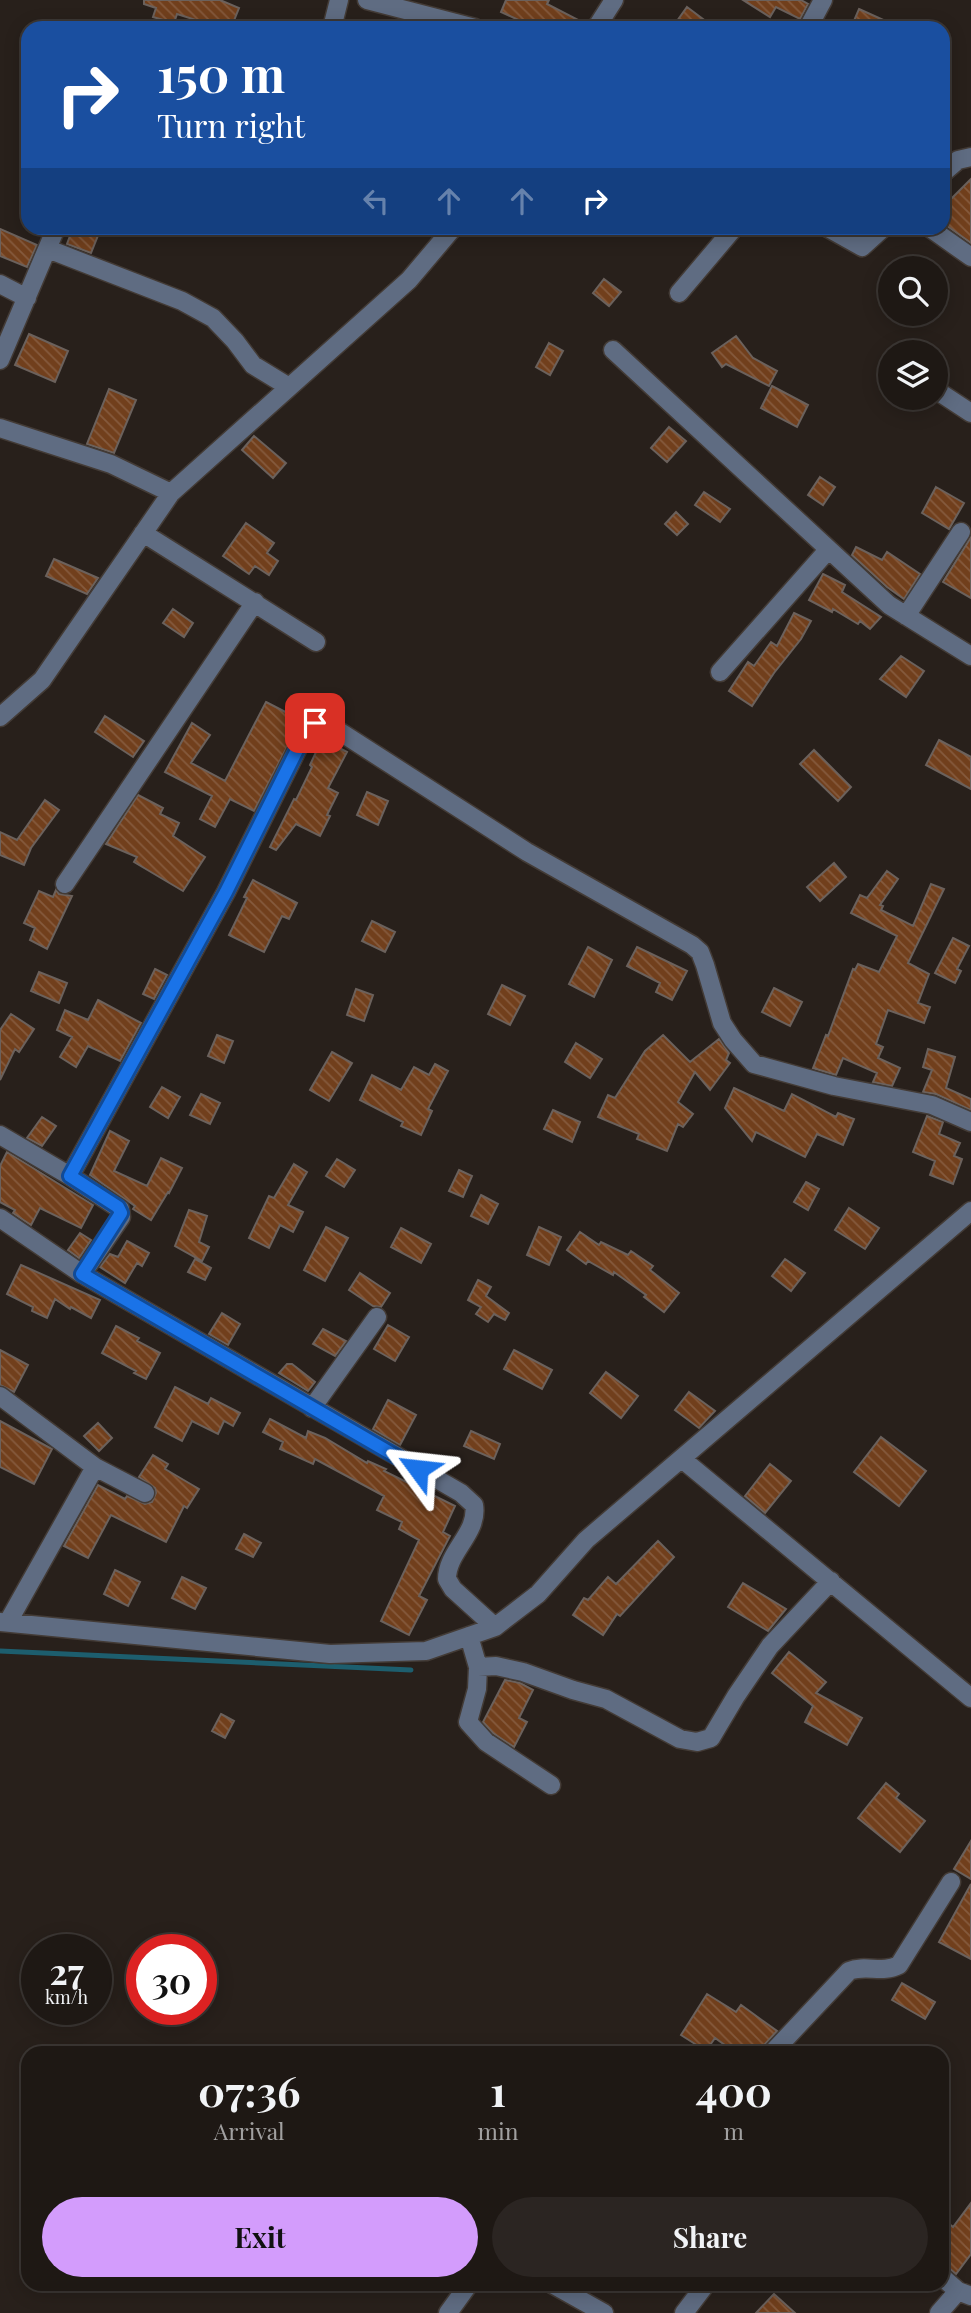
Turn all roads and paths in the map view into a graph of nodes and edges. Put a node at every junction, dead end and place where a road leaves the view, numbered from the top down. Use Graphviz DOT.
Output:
graph roads {
  1 [pos="339,0"];
  2 [pos="367,0"];
  3 [pos="614,0"];
  4 [pos="823,0"];
  5 [pos="334,21"];
  6 [pos="448,21"];
  7 [pos="600,21"];
  8 [pos="811,21"];
  9 [pos="971,157"];
  10 [pos="950,166"];
  11 [pos="54,235"];
  12 [pos="447,235"];
  13 [pos="728,235"];
  14 [pos="841,235"];
  15 [pos="875,235"];
  16 [pos="940,235"];
  17 [pos="48,249"];
  18 [pos="971,257"];
  19 [pos="0,284"];
  20 [pos="679,293"];
  21 [pos="27,298"];
  22 [pos="613,350"];
  23 [pos="0,360"];
  24 [pos="289,387"];
  25 [pos="948,398"];
  26 [pos="971,414"];
  27 [pos="0,428"];
  28 [pos="172,493"];
  29 [pos="961,532"];
  30 [pos="143,533"];
  31 [pos="828,550"];
  32 [pos="255,602"];
  33 [pos="906,616"];
  34 [pos="316,642"];
  35 [pos="971,656"];
  36 [pos="720,672"];
  37 [pos="0,717"];
  38 [pos="65,884"];
  39 [pos="971,1122"];
  40 [pos="0,1135"];
  41 [pos="70,1176"];
  42 [pos="971,1212"];
  43 [pos="0,1218"];
  44 [pos="82,1274"];
  45 [pos="377,1317"];
  46 [pos="0,1396"];
  47 [pos="312,1408"];
  48 [pos="682,1460"];
  49 [pos="95,1467"];
  50 [pos="145,1493"];
  51 [pos="831,1581"];
  52 [pos="4,1622"];
  53 [pos="495,1627"];
  54 [pos="469,1636"];
  55 [pos="478,1667"];
  56 [pos="971,1698"];
  57 [pos="551,1785"];
  58 [pos="951,1882"];
  59 [pos="779,2046"];
  60 [pos="949,2282"];
  61 [pos="464,2291"];
  62 [pos="560,2291"];
  63 [pos="701,2291"];
  64 [pos="965,2293"];
  65 [pos="581,2308"];
  66 [pos="448,2313"];
  67 [pos="604,2313"];
  68 [pos="684,2313"];
  69 [pos="939,2313"];
  1 -- 5 [label="street"];
  2 -- 6 [label="street"];
  3 -- 7 [label="street"];
  4 -- 8 [label="street"];
  9 -- 10 [label="street"];
  11 -- 17 [label="street"];
  12 -- 24 [label="street"];
  13 -- 20 [label="street"];
  14 -- 15 [label="street"];
  16 -- 18 [label="street"];
  17 -- 21 [label="street"];
  17 -- 24 [label="street"];
  19 -- 21 [label="street"];
  21 -- 23 [label="street"];
  22 -- 31 [label="street"];
  24 -- 28 [label="street"];
  25 -- 26 [label="street"];
  27 -- 28 [label="street"];
  28 -- 30 [label="street"];
  29 -- 33 [label="street"];
  30 -- 32 [label="street"];
  30 -- 37 [label="street"];
  31 -- 33 [label="street"];
  31 -- 36 [label="street"];
  32 -- 34 [label="street"];
  32 -- 38 [label="street"];
  33 -- 35 [label="street"];
  39 -- 41 [label="street"];
  40 -- 41 [label="street"];
  41 -- 44 [label="street"];
  42 -- 48 [label="street"];
  43 -- 44 [label="street"];
  44 -- 47 [label="street"];
  45 -- 47 [label="street"];
  46 -- 49 [label="street"];
  47 -- 53 [label="street"];
  48 -- 51 [label="street"];
  48 -- 53 [label="street"];
  49 -- 50 [label="street"];
  49 -- 52 [label="street"];
  51 -- 55 [label="street"];
  51 -- 56 [label="street"];
  52 -- 54 [label="street"];
  53 -- 54 [label="street"];
  54 -- 55 [label="street"];
  55 -- 57 [label="street"];
  58 -- 59 [label="street"];
  60 -- 64 [label="street"];
  61 -- 66 [label="street"];
  62 -- 65 [label="street"];
  63 -- 68 [label="street"];
  64 -- 69 [label="street"];
  65 -- 67 [label="street"];
}
